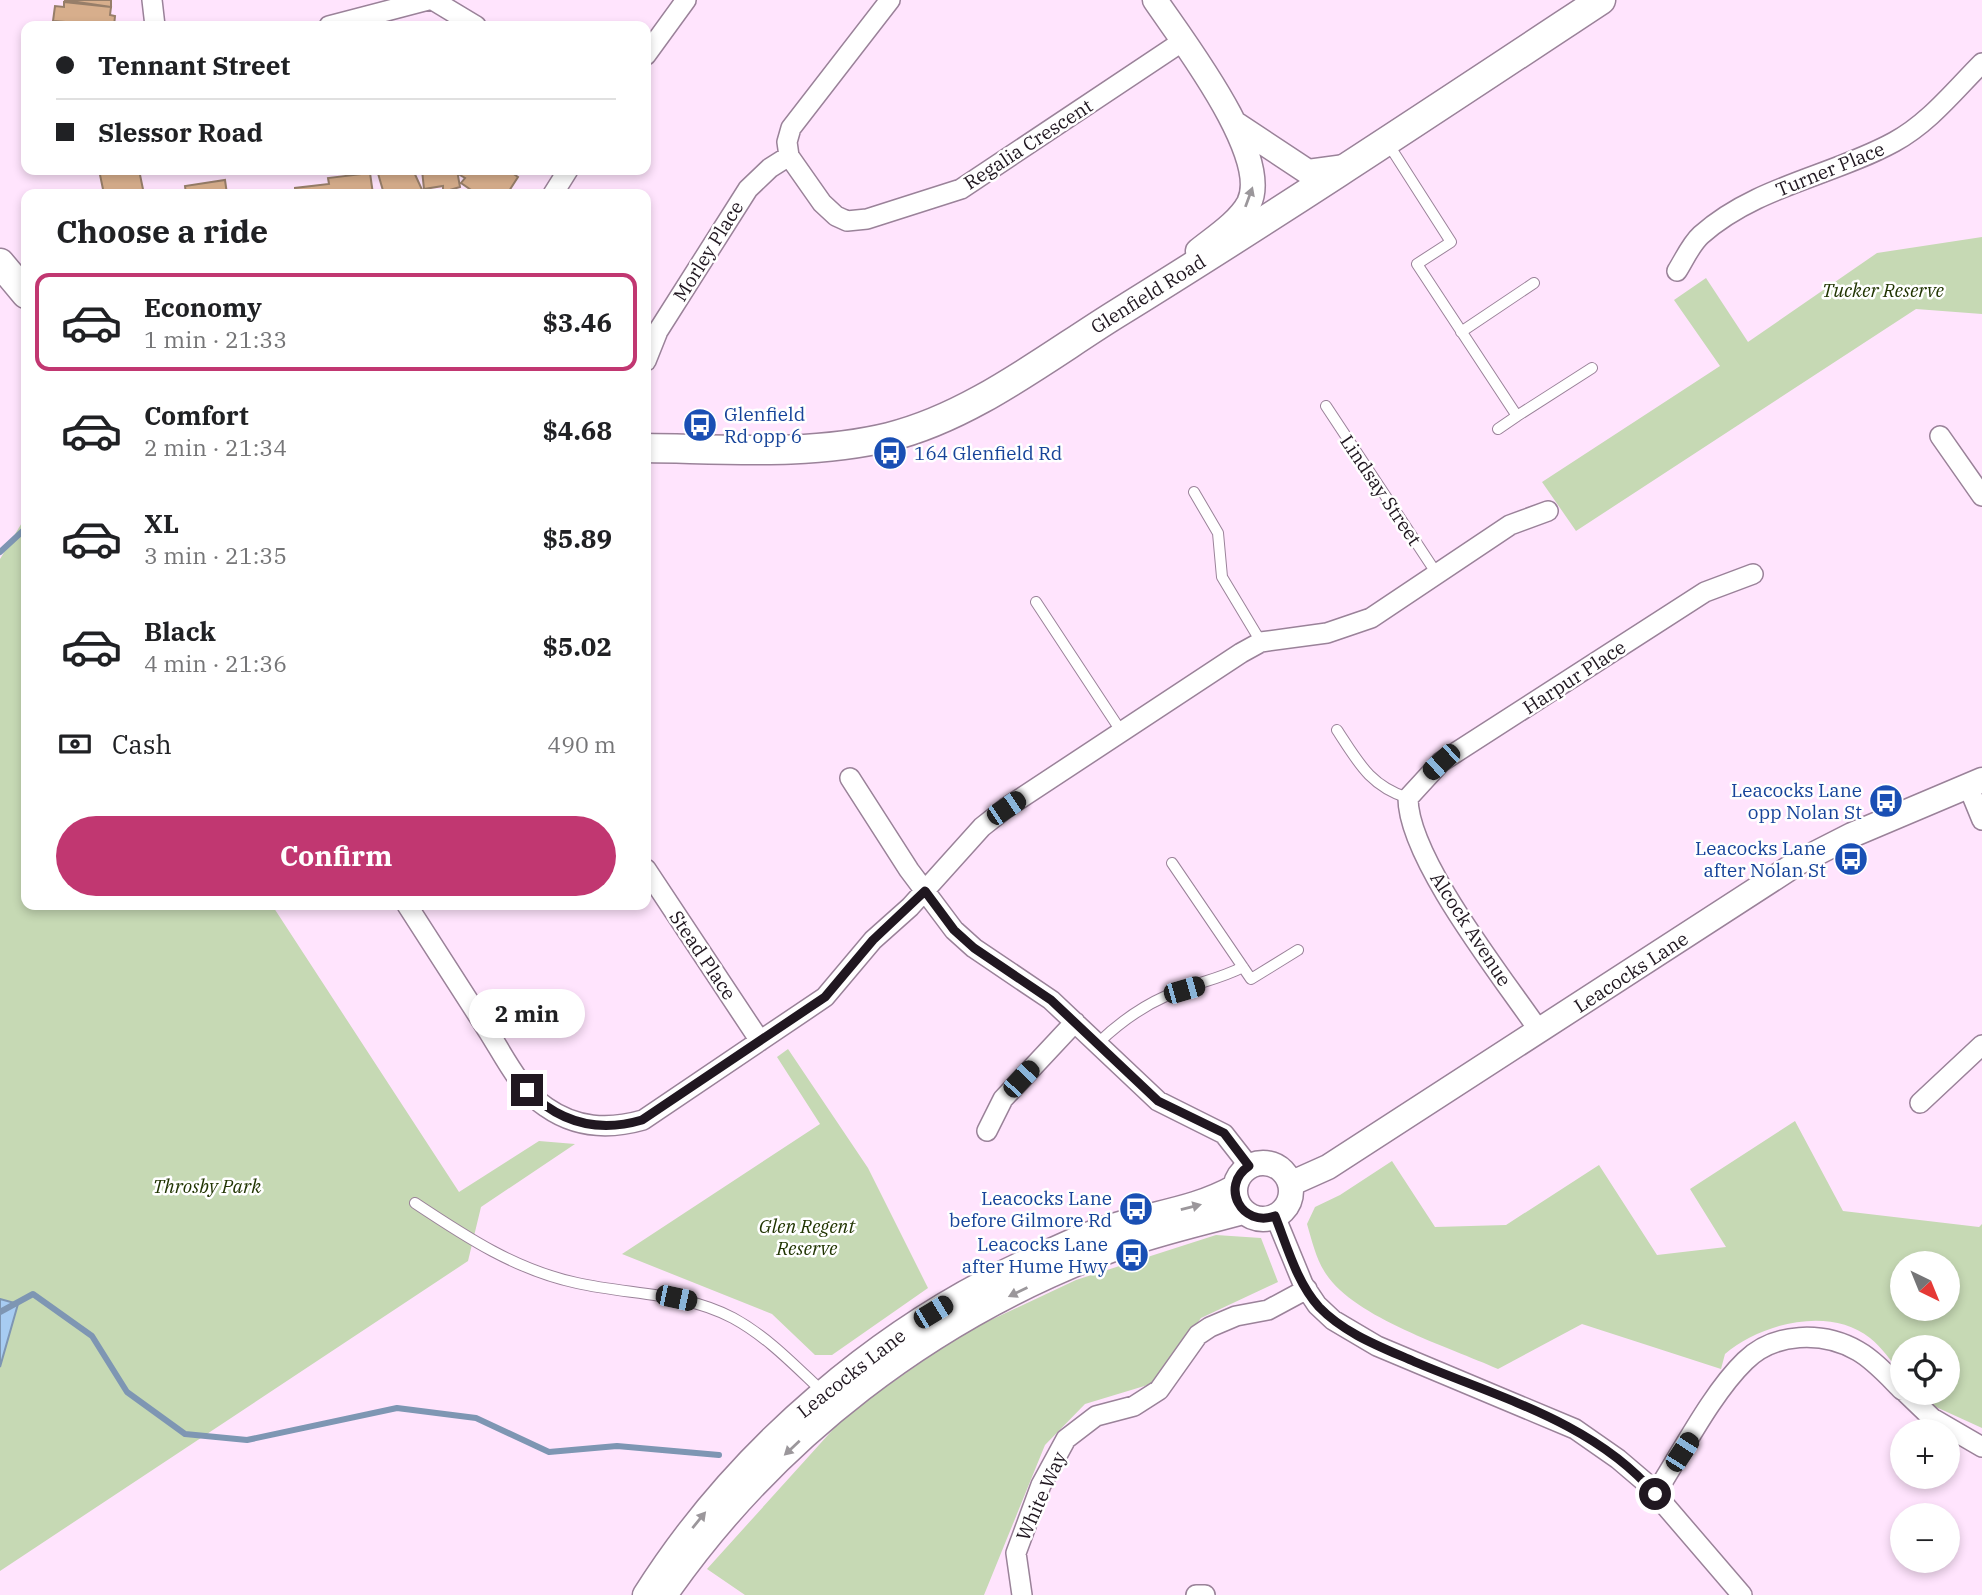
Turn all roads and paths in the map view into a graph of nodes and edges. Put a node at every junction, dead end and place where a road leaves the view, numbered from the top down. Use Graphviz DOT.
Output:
graph roads {
  1 [pos="152,0"];
  2 [pos="430,0"];
  3 [pos="686,0"];
  4 [pos="890,0"];
  5 [pos="1155,0"];
  6 [pos="1601,0"];
  7 [pos="154,21"];
  8 [pos="348,21"];
  9 [pos="467,21"];
  10 [pos="1183,41"];
  11 [pos="651,48"];
  12 [pos="1982,63"];
  13 [pos="1237,125"];
  14 [pos="1387,141"];
  15 [pos="789,156"];
  16 [pos="1346,167"];
  17 [pos="0,263"];
  18 [pos="1677,271"];
  19 [pos="1534,283"];
  20 [pos="21,289"];
  21 [pos="1148,295"];
  22 [pos="1461,332"];
  23 [pos="651,348"];
  24 [pos="1591,368"];
  25 [pos="1326,406"];
  26 [pos="1517,416"];
  27 [pos="1498,429"];
  28 [pos="1940,436"];
  29 [pos="651,449"];
  30 [pos="1194,492"];
  31 [pos="1982,496"];
  32 [pos="1548,511"];
  33 [pos="1437,574"];
  34 [pos="1753,574"];
  35 [pos="1037,602"];
  36 [pos="1261,642"];
  37 [pos="1337,730"];
  38 [pos="1121,731"];
  39 [pos="850,778"];
  40 [pos="1975,783"];
  41 [pos="1408,798"];
  42 [pos="1982,820"];
  43 [pos="1172,863"];
  44 [pos="651,877"];
  45 [pos="925,891"];
  46 [pos="410,910"];
  47 [pos="1298,950"];
  48 [pos="1243,967"];
  49 [pos="1076,1022"];
  50 [pos="1540,1032"];
  51 [pos="760,1041"];
  52 [pos="1098,1042"];
  53 [pos="1982,1045"];
  54 [pos="1920,1103"];
  55 [pos="988,1131"];
  56 [pos="1249,1166"];
  57 [pos="1290,1184"];
  58 [pos="1234,1187"];
  59 [pos="415,1203"];
  60 [pos="1243,1212"];
  61 [pos="1275,1216"];
  62 [pos="1307,1289"];
  63 [pos="1890,1379"];
  64 [pos="830,1398"];
  65 [pos="1918,1405"];
  66 [pos="1982,1447"];
  67 [pos="1655,1494"];
  68 [pos="645,1595"];
  69 [pos="665,1595"];
  70 [pos="1022,1595"];
  71 [pos="1196,1595"];
  72 [pos="1205,1595"];
  73 [pos="1742,1595"];
  1 -- 7 [label="street"];
  2 -- 8 [label="street"];
  2 -- 9 [label="street"];
  3 -- 11 [label="street"];
  4 -- 15 [label="street"];
  5 -- 10 [label="street"];
  6 -- 14 [label="main road, Glenfield Road"];
  10 -- 13 [label="street"];
  10 -- 15 [label="street, Regalia Crescent"];
  12 -- 18 [label="street, Turner Place"];
  13 -- 16 [label="street"];
  21 -- 13 [label="street, one-way"];
  14 -- 16 [label="main road, Glenfield Road"];
  14 -- 22 [label="lane"];
  15 -- 23 [label="street, Morley Place"];
  16 -- 21 [label="main road, Glenfield Road"];
  17 -- 20 [label="main road"];
  19 -- 22 [label="lane"];
  21 -- 29 [label="main road, Glenfield Road"];
  22 -- 26 [label="lane"];
  24 -- 26 [label="lane"];
  25 -- 33 [label="lane, Lindsay Street"];
  26 -- 27 [label="lane"];
  28 -- 31 [label="street"];
  30 -- 36 [label="lane"];
  32 -- 33 [label="street"];
  33 -- 36 [label="street"];
  34 -- 41 [label="street, Harpur Place"];
  35 -- 38 [label="lane"];
  36 -- 38 [label="street"];
  37 -- 41 [label="lane"];
  38 -- 45 [label="street"];
  39 -- 45 [label="street"];
  40 -- 42 [label="street"];
  40 -- 50 [label="street, Leacocks Lane"];
  41 -- 50 [label="street, Alcock Avenue"];
  43 -- 48 [label="lane"];
  44 -- 51 [label="street, Stead Place"];
  45 -- 49 [label="street"];
  45 -- 51 [label="street"];
  46 -- 51 [label="street"];
  47 -- 48 [label="lane"];
  48 -- 52 [label="lane"];
  49 -- 52 [label="street"];
  49 -- 55 [label="street"];
  50 -- 57 [label="street, Leacocks Lane"];
  52 -- 56 [label="street"];
  53 -- 54 [label="street"];
  56 -- 57 [label="street"];
  56 -- 58 [label="street"];
  57 -- 61 [label="street"];
  58 -- 60 [label="street"];
  64 -- 58 [label="street, Leacocks Lane, one-way"];
  59 -- 64 [label="lane"];
  60 -- 61 [label="street"];
  60 -- 64 [label="street, Leacocks Lane, one-way"];
  61 -- 62 [label="street"];
  62 -- 67 [label="street"];
  62 -- 70 [label="street, White Way"];
  63 -- 67 [label="street"];
  68 -- 64 [label="street, Leacocks Lane, one-way"];
  64 -- 69 [label="street, Leacocks Lane, one-way"];
  65 -- 66 [label="street"];
  67 -- 73 [label="street"];
  71 -- 72 [label="street"];
}
